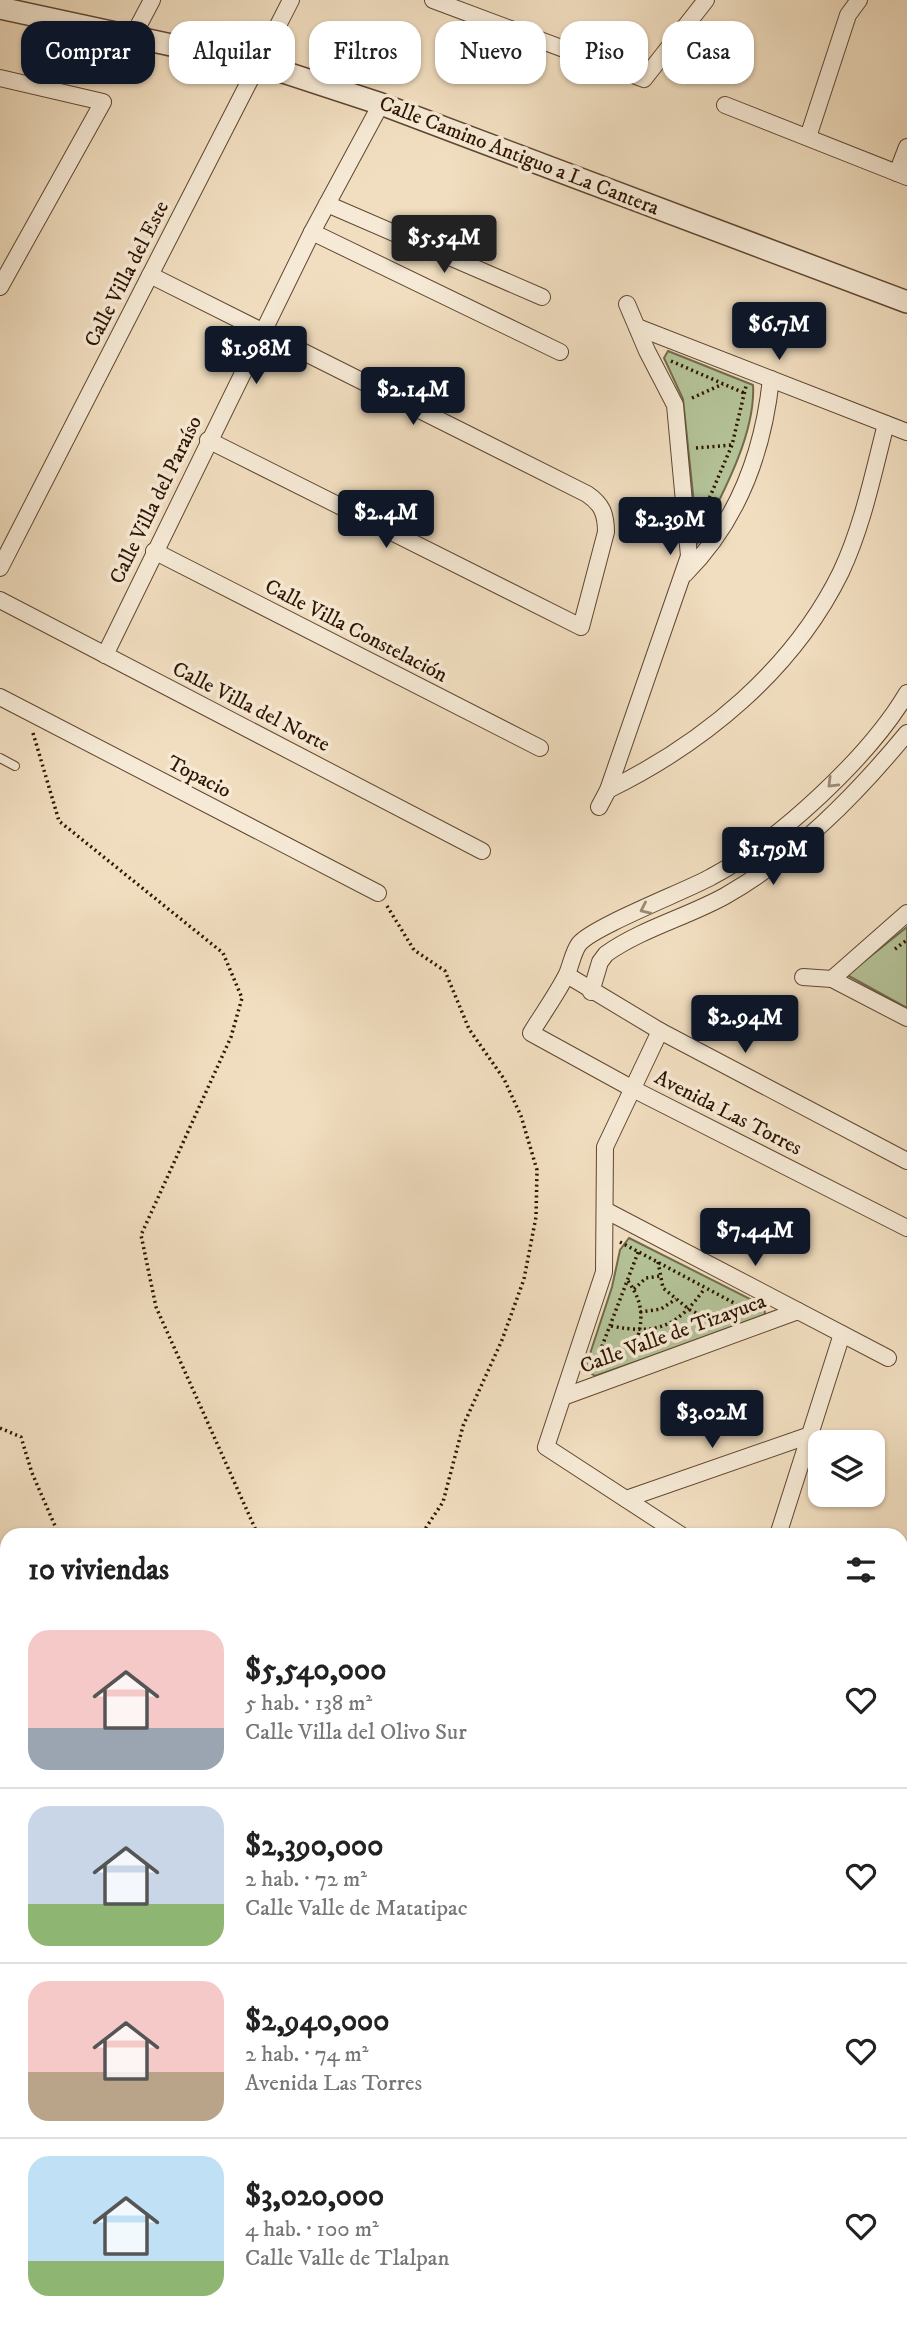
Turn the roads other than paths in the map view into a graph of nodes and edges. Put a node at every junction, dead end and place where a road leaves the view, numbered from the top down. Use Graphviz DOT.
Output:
graph roads {
  1 [pos="152,0"];
  2 [pos="291,0"];
  3 [pos="433,0"];
  4 [pos="706,0"];
  5 [pos="859,0"];
  6 [pos="28,7"];
  7 [pos="0,8"];
  8 [pos="79,21"];
  9 [pos="141,21"];
  10 [pos="280,21"];
  11 [pos="295,76"];
  12 [pos="0,78"];
  13 [pos="249,84"];
  14 [pos="381,104"];
  15 [pos="725,105"];
  16 [pos="808,137"];
  17 [pos="907,147"];
  18 [pos="902,175"];
  19 [pos="327,204"];
  20 [pos="312,232"];
  21 [pos="150,275"];
  22 [pos="0,286"];
  23 [pos="542,297"];
  24 [pos="907,302"];
  25 [pos="627,304"];
  26 [pos="637,327"];
  27 [pos="262,332"];
  28 [pos="560,352"];
  29 [pos="771,379"];
  30 [pos="886,424"];
  31 [pos="907,432"];
  32 [pos="208,440"];
  33 [pos="154,551"];
  34 [pos="0,568"];
  35 [pos="684,575"];
  36 [pos="0,600"];
  37 [pos="105,655"];
  38 [pos="907,693"];
  39 [pos="0,697"];
  40 [pos="907,733"];
  41 [pos="540,748"];
  42 [pos="0,758"];
  43 [pos="851,764"];
  44 [pos="15,766"];
  45 [pos="869,780"];
  46 [pos="608,790"];
  47 [pos="599,807"];
  48 [pos="482,851"];
  49 [pos="713,877"];
  50 [pos="378,893"];
  51 [pos="727,895"];
  52 [pos="907,914"];
  53 [pos="566,975"];
  54 [pos="803,977"];
  55 [pos="832,979"];
  56 [pos="591,992"];
  57 [pos="907,1018"];
  58 [pos="660,1031"];
  59 [pos="633,1089"];
  60 [pos="907,1161"];
  61 [pos="605,1210"];
  62 [pos="907,1228"];
  63 [pos="798,1311"];
  64 [pos="842,1334"];
  65 [pos="888,1358"];
  66 [pos="563,1397"];
  67 [pos="812,1430"];
  68 [pos="808,1436"];
  69 [pos="808,1441"];
  70 [pos="626,1499"];
  71 [pos="670,1528"];
  72 [pos="780,1528"];
  1 -- 9 [label="street"];
  2 -- 10 [label="street, Calle Villa del Este"];
  3 -- 4 [label="street"];
  5 -- 16 [label="street"];
  6 -- 7 [label="street, Calle Camino Antiguo a La Cantera"];
  6 -- 8 [label="street, Calle Camino Antiguo a La Cantera"];
  11 -- 14 [label="street, Calle Camino Antiguo a La Cantera"];
  12 -- 22 [label="street"];
  13 -- 21 [label="street, Calle Villa del Este"];
  14 -- 19 [label="street, Calle Villa del Paraíso"];
  14 -- 24 [label="street, Calle Camino Antiguo a La Cantera"];
  15 -- 16 [label="street"];
  16 -- 18 [label="street"];
  17 -- 18 [label="street"];
  19 -- 20 [label="street, Calle Villa del Paraíso"];
  19 -- 23 [label="street"];
  20 -- 27 [label="street, Calle Villa del Paraíso"];
  20 -- 28 [label="street"];
  21 -- 27 [label="street"];
  21 -- 34 [label="street, Calle Villa del Este"];
  25 -- 26 [label="street"];
  26 -- 29 [label="street"];
  26 -- 35 [label="street"];
  27 -- 32 [label="street, Calle Villa del Paraíso"];
  27 -- 32 [label="street"];
  29 -- 30 [label="street"];
  29 -- 35 [label="street"];
  30 -- 31 [label="street"];
  30 -- 46 [label="street"];
  32 -- 33 [label="street, Calle Villa del Paraíso"];
  33 -- 37 [label="street, Calle Villa del Paraíso"];
  33 -- 41 [label="street, Calle Villa Constelación"];
  35 -- 46 [label="street"];
  36 -- 37 [label="street, Calle Villa del Norte"];
  37 -- 48 [label="street, Calle Villa del Norte"];
  38 -- 43 [label="street"];
  39 -- 50 [label="street, Topacio"];
  40 -- 45 [label="street"];
  42 -- 44 [label="lane"];
  43 -- 45 [label="street"];
  43 -- 49 [label="street, one-way"];
  45 -- 51 [label="street"];
  46 -- 47 [label="street"];
  49 -- 51 [label="street"];
  49 -- 53 [label="street, one-way"];
  51 -- 56 [label="street"];
  52 -- 55 [label="street"];
  53 -- 56 [label="street, Avenida Las Torres"];
  53 -- 59 [label="street, Avenida Las Torres"];
  54 -- 55 [label="street"];
  55 -- 57 [label="street"];
  56 -- 58 [label="street, Avenida Las Torres"];
  58 -- 59 [label="street"];
  58 -- 60 [label="street, Avenida Las Torres"];
  59 -- 61 [label="street"];
  59 -- 62 [label="street, Avenida Las Torres"];
  61 -- 63 [label="street"];
  61 -- 66 [label="street"];
  63 -- 64 [label="street"];
  63 -- 66 [label="street, Calle Valle de Tizayuca"];
  64 -- 65 [label="street"];
  64 -- 67 [label="street"];
  66 -- 70 [label="street"];
  68 -- 70 [label="street"];
  69 -- 72 [label="street"];
  70 -- 71 [label="street"];
}
